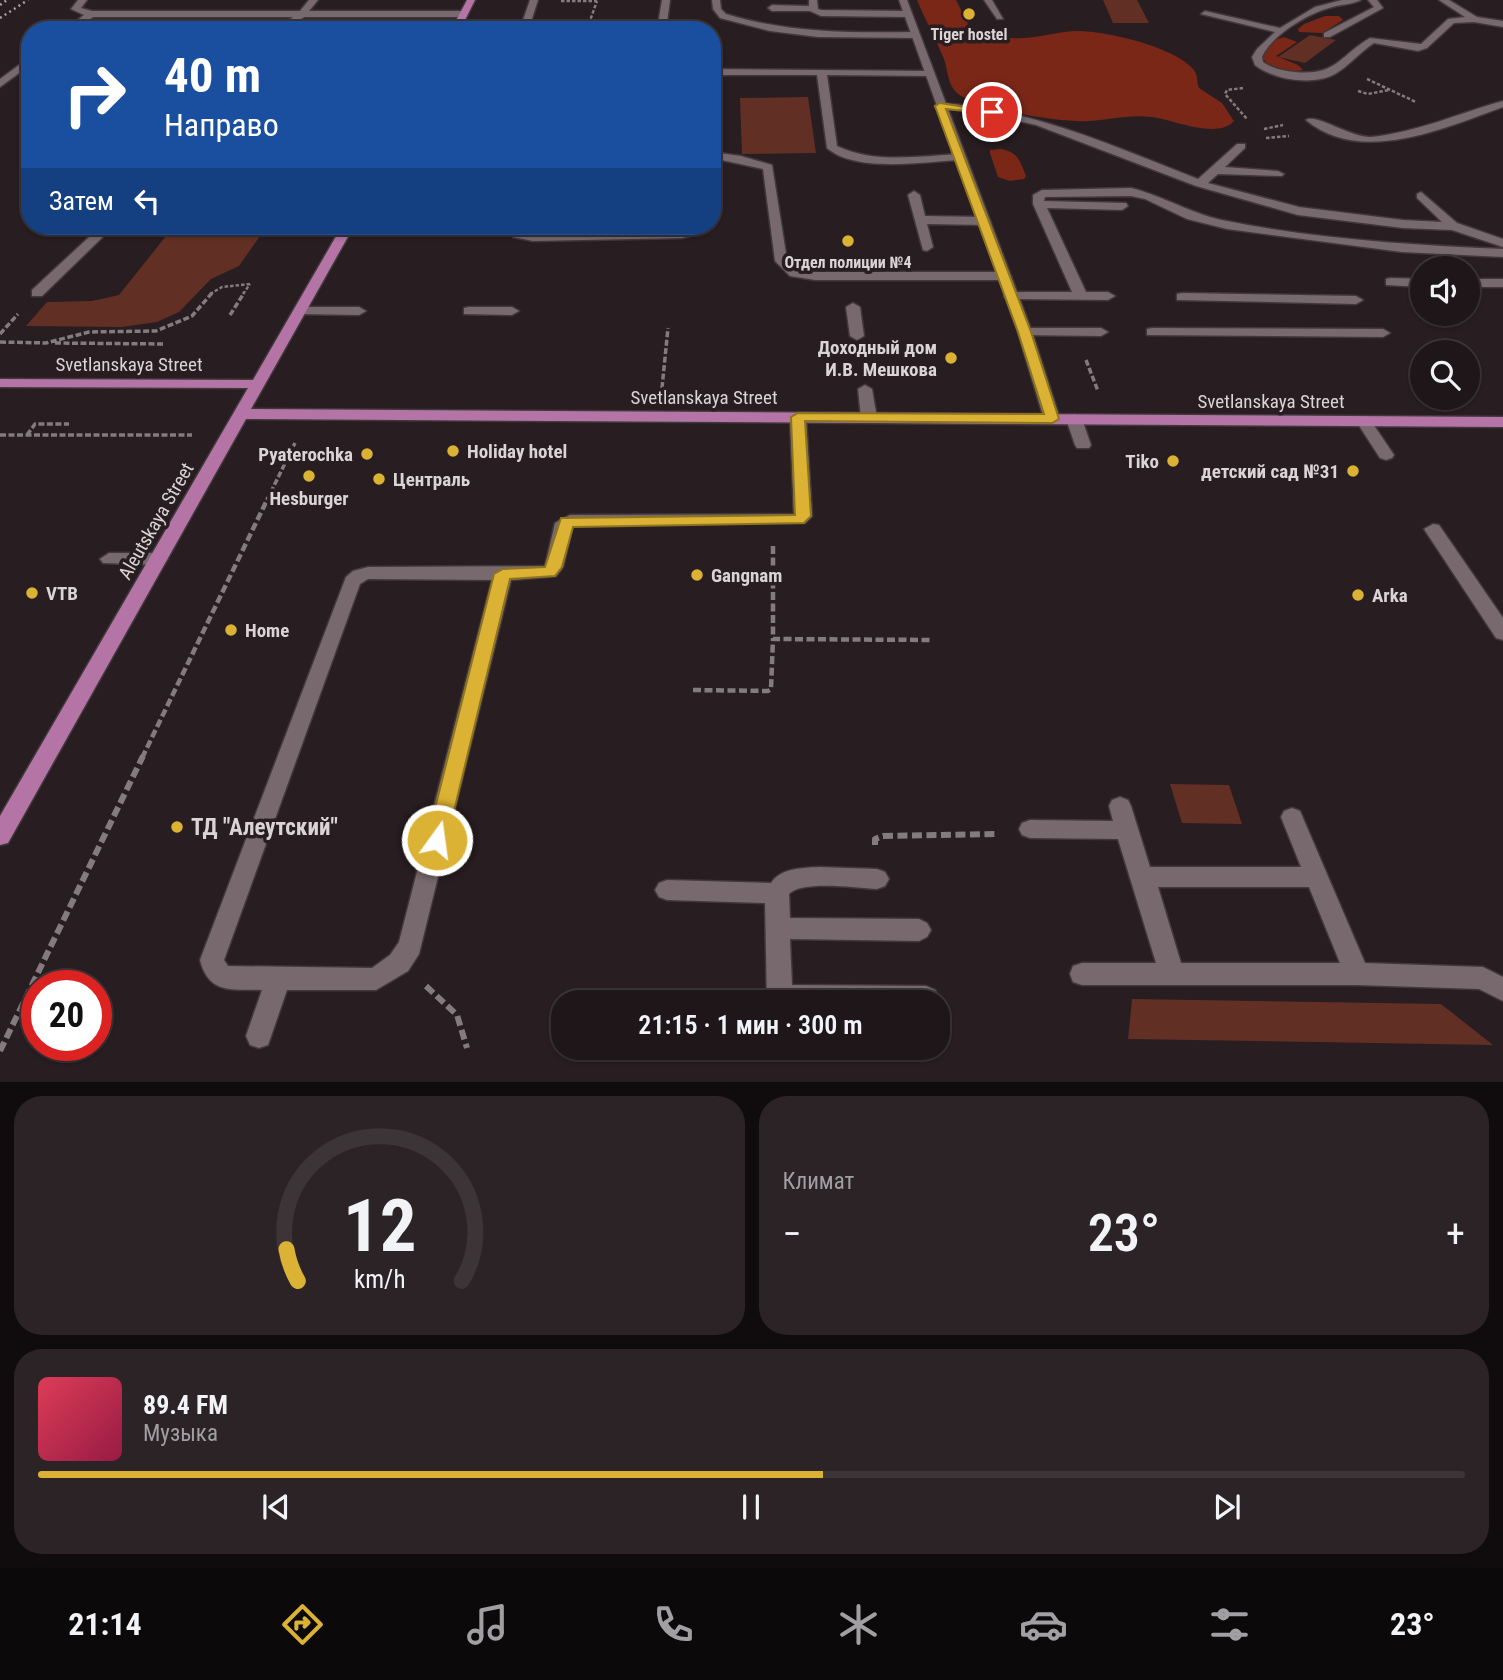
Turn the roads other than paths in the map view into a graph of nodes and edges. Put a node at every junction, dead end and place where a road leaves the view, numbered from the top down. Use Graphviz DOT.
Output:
graph roads {
  1 [pos="83,0"];
  2 [pos="314,0"];
  3 [pos="471,0"];
  4 [pos="534,0"];
  5 [pos="666,0"];
  6 [pos="716,0"];
  7 [pos="903,0"];
  8 [pos="988,0"];
  9 [pos="1357,0"];
  10 [pos="1372,0"];
  11 [pos="1443,0"];
  12 [pos="813,4"];
  13 [pos="228,7"];
  14 [pos="772,8"];
  15 [pos="91,14"];
  16 [pos="220,14"];
  17 [pos="302,14"];
  18 [pos="463,14"];
  19 [pos="907,14"];
  20 [pos="1205,14"];
  21 [pos="1000,17"];
  22 [pos="1474,19"];
  23 [pos="81,21"];
  24 [pos="292,21"];
  25 [pos="460,21"];
  26 [pos="527,21"];
  27 [pos="662,21"];
  28 [pos="1503,24"];
  29 [pos="1282,31"];
  30 [pos="915,35"];
  31 [pos="1326,35"];
  32 [pos="21,67"];
  33 [pos="721,72"];
  34 [pos="822,73"];
  35 [pos="927,73"];
  36 [pos="0,84"];
  37 [pos="1503,104"];
  38 [pos="940,106"];
  39 [pos="1311,120"];
  40 [pos="1241,146"];
  41 [pos="721,156"];
  42 [pos="959,158"];
  43 [pos="1214,170"];
  44 [pos="1278,174"];
  45 [pos="1200,184"];
  46 [pos="914,195"];
  47 [pos="1421,196"];
  48 [pos="1040,204"];
  49 [pos="1122,206"];
  50 [pos="921,220"];
  51 [pos="984,221"];
  52 [pos="1453,226"];
  53 [pos="98,235"];
  54 [pos="343,235"];
  55 [pos="522,235"];
  56 [pos="632,235"];
  57 [pos="1503,243"];
  58 [pos="927,247"];
  59 [pos="1503,253"];
  60 [pos="1004,276"];
  61 [pos="1391,282"];
  62 [pos="1410,283"];
  63 [pos="1480,283"];
  64 [pos="1503,284"];
  65 [pos="37,293"];
  66 [pos="1010,296"];
  67 [pos="1081,296"];
  68 [pos="1108,296"];
  69 [pos="1182,297"];
  70 [pos="1356,300"];
  71 [pos="853,307"];
  72 [pos="302,311"];
  73 [pos="359,311"];
  74 [pos="469,311"];
  75 [pos="512,312"];
  76 [pos="1024,332"];
  77 [pos="1101,332"];
  78 [pos="1152,332"];
  79 [pos="1383,333"];
  80 [pos="857,335"];
  81 [pos="0,383"];
  82 [pos="258,384"];
  83 [pos="865,389"];
  84 [pos="242,414"];
  85 [pos="798,417"];
  86 [pos="869,418"];
  87 [pos="1052,419"];
  88 [pos="1074,419"];
  89 [pos="1364,421"];
  90 [pos="1503,422"];
  91 [pos="1083,445"];
  92 [pos="1386,456"];
  93 [pos="1433,528"];
  94 [pos="109,559"];
  95 [pos="159,559"];
  96 [pos="503,574"];
  97 [pos="1503,633"];
  98 [pos="1120,806"];
  99 [pos="1292,817"];
  100 [pos="1030,829"];
  101 [pos="1125,830"];
  102 [pos="0,836"];
  103 [pos="1143,877"];
  104 [pos="1315,877"];
  105 [pos="877,879"];
  106 [pos="667,890"];
  107 [pos="777,893"];
  108 [pos="778,928"];
  109 [pos="919,930"];
  110 [pos="1082,974"];
  111 [pos="1172,974"];
  112 [pos="1357,974"];
  113 [pos="278,979"];
  114 [pos="780,990"];
  115 [pos="1503,990"];
  116 [pos="259,1036"];
  1 -- 15 [label="street"];
  2 -- 17 [label="street"];
  3 -- 18 [label="main road"];
  4 -- 26 [label="street"];
  5 -- 27 [label="street"];
  6 -- 30 [label="street"];
  7 -- 19 [label="street"];
  8 -- 21 [label="street"];
  9 -- 29 [label="street"];
  10 -- 31 [label="street"];
  11 -- 22 [label="street"];
  12 -- 14 [label="street"];
  12 -- 19 [label="street"];
  13 -- 16 [label="street"];
  15 -- 16 [label="street"];
  15 -- 23 [label="street"];
  16 -- 17 [label="street"];
  17 -- 18 [label="street"];
  17 -- 24 [label="street"];
  18 -- 25 [label="main road"];
  19 -- 30 [label="street"];
  20 -- 29 [label="street"];
  22 -- 28 [label="street"];
  22 -- 29 [label="street"];
  30 -- 35 [label="street"];
  32 -- 36 [label="street"];
  33 -- 34 [label="street"];
  34 -- 35 [label="street"];
  34 -- 42 [label="street"];
  35 -- 38 [label="street"];
  37 -- 39 [label="street"];
  38 -- 42 [label="street"];
  38 -- 45 [label="street"];
  40 -- 43 [label="street"];
  41 -- 60 [label="street"];
  42 -- 51 [label="street"];
  43 -- 44 [label="street"];
  43 -- 45 [label="street"];
  45 -- 52 [label="street"];
  46 -- 50 [label="street"];
  47 -- 52 [label="street"];
  48 -- 49 [label="street"];
  48 -- 59 [label="street"];
  48 -- 67 [label="street"];
  50 -- 51 [label="street"];
  50 -- 58 [label="street"];
  51 -- 60 [label="street"];
  52 -- 57 [label="street"];
  53 -- 65 [label="street"];
  54 -- 72 [label="main road, Aleutskaya Street"];
  55 -- 56 [label="street"];
  60 -- 66 [label="street"];
  61 -- 62 [label="street"];
  63 -- 64 [label="street"];
  66 -- 67 [label="street"];
  66 -- 76 [label="street"];
  67 -- 68 [label="street"];
  69 -- 70 [label="street"];
  71 -- 80 [label="street"];
  72 -- 73 [label="street"];
  72 -- 82 [label="main road, Aleutskaya Street"];
  74 -- 75 [label="street"];
  76 -- 77 [label="street"];
  76 -- 87 [label="street"];
  78 -- 79 [label="street"];
  81 -- 82 [label="main road, Svetlanskaya Street"];
  82 -- 84 [label="main road, Aleutskaya Street"];
  83 -- 86 [label="street"];
  84 -- 85 [label="main road, Svetlanskaya Street"];
  84 -- 95 [label="main road, Aleutskaya Street"];
  85 -- 86 [label="main road, Svetlanskaya Street"];
  85 -- 96 [label="street"];
  86 -- 87 [label="main road, Svetlanskaya Street"];
  87 -- 88 [label="main road, Svetlanskaya Street"];
  88 -- 89 [label="main road, Svetlanskaya Street"];
  88 -- 91 [label="street"];
  89 -- 90 [label="main road, Svetlanskaya Street"];
  89 -- 92 [label="street"];
  93 -- 97 [label="street"];
  94 -- 95 [label="street"];
  95 -- 102 [label="main road, Aleutskaya Street"];
  96 -- 113 [label="street"];
  96 -- 113 [label="street"];
  98 -- 101 [label="street"];
  99 -- 104 [label="street"];
  100 -- 101 [label="street"];
  101 -- 103 [label="street"];
  103 -- 104 [label="street"];
  103 -- 111 [label="street"];
  104 -- 112 [label="street"];
  105 -- 107 [label="street"];
  106 -- 107 [label="street"];
  107 -- 108 [label="street"];
  108 -- 109 [label="street"];
  108 -- 114 [label="street"];
  110 -- 111 [label="street"];
  111 -- 112 [label="street"];
  112 -- 115 [label="street"];
  113 -- 116 [label="street"];
}
